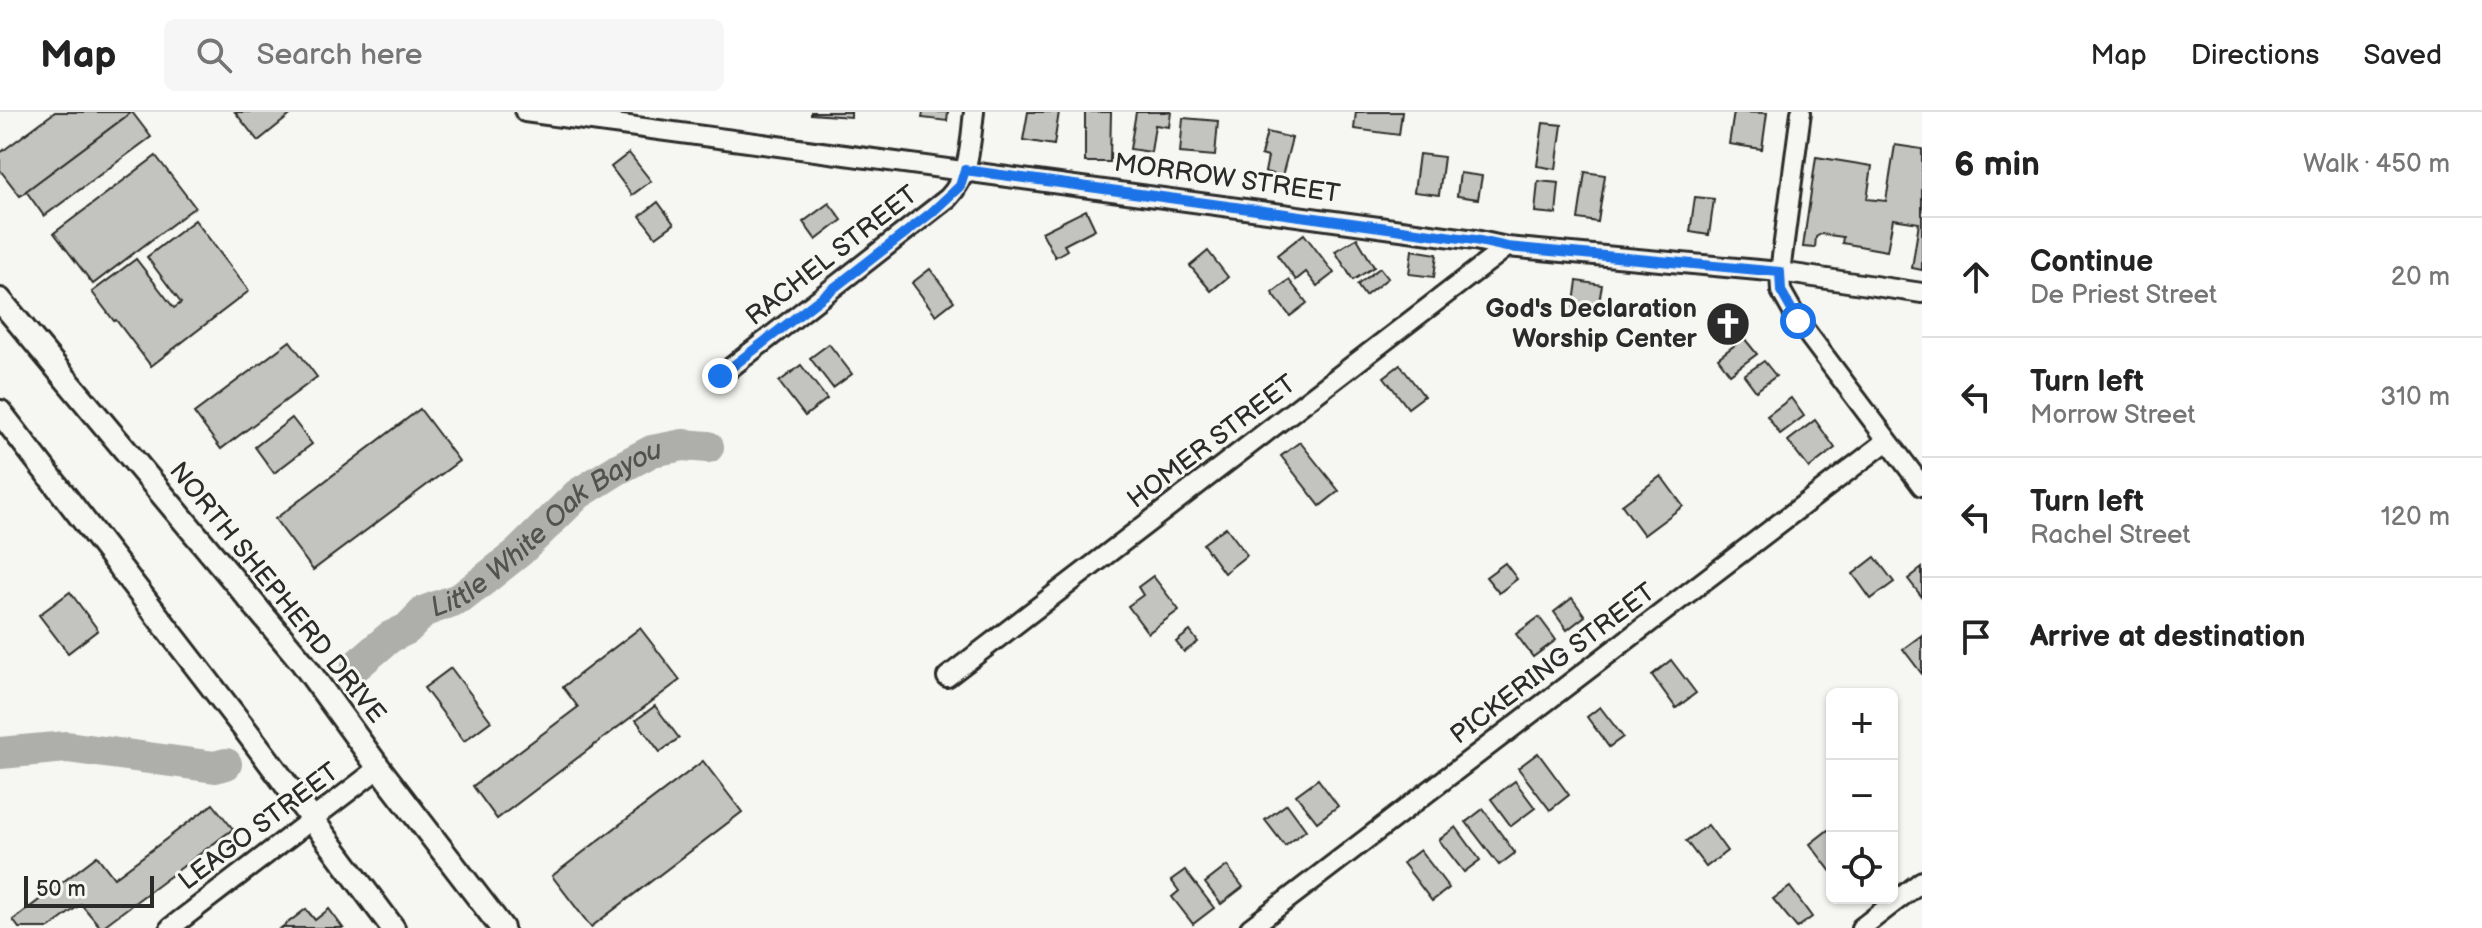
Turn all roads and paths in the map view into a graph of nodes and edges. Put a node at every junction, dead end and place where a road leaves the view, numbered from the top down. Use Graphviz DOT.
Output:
graph roads {
  1 [pos="525,112"];
  2 [pos="974,112"];
  3 [pos="1801,112"];
  4 [pos="965,170"];
  5 [pos="1507,247"];
  6 [pos="1780,272"];
  7 [pos="1922,293"];
  8 [pos="0,300"];
  9 [pos="720,376"];
  10 [pos="0,412"];
  11 [pos="1887,441"];
  12 [pos="1922,486"];
  13 [pos="947,677"];
  14 [pos="379,768"];
  15 [pos="312,819"];
  16 [pos="1922,881"];
  17 [pos="170,928"];
  18 [pos="393,928"];
  19 [pos="502,928"];
  20 [pos="1250,928"];
  21 [pos="1861,928"];
  1 -- 4 [label="street, MORROW STREET"];
  2 -- 4 [label="street"];
  3 -- 6 [label="street"];
  4 -- 5 [label="street, MORROW STREET"];
  4 -- 9 [label="street, RACHEL STREET"];
  5 -- 6 [label="street, MORROW STREET"];
  5 -- 13 [label="street, HOMER STREET"];
  6 -- 7 [label="street, MORROW STREET"];
  6 -- 11 [label="street"];
  8 -- 14 [label="main road, NORTH SHEPHERD DRIVE"];
  10 -- 15 [label="main road"];
  11 -- 12 [label="street"];
  11 -- 20 [label="street, PICKERING STREET"];
  14 -- 15 [label="street, LEAGO STREET"];
  14 -- 19 [label="main road, NORTH SHEPHERD DRIVE"];
  15 -- 17 [label="street, LEAGO STREET"];
  15 -- 18 [label="main road"];
  16 -- 21 [label="street"];
}
